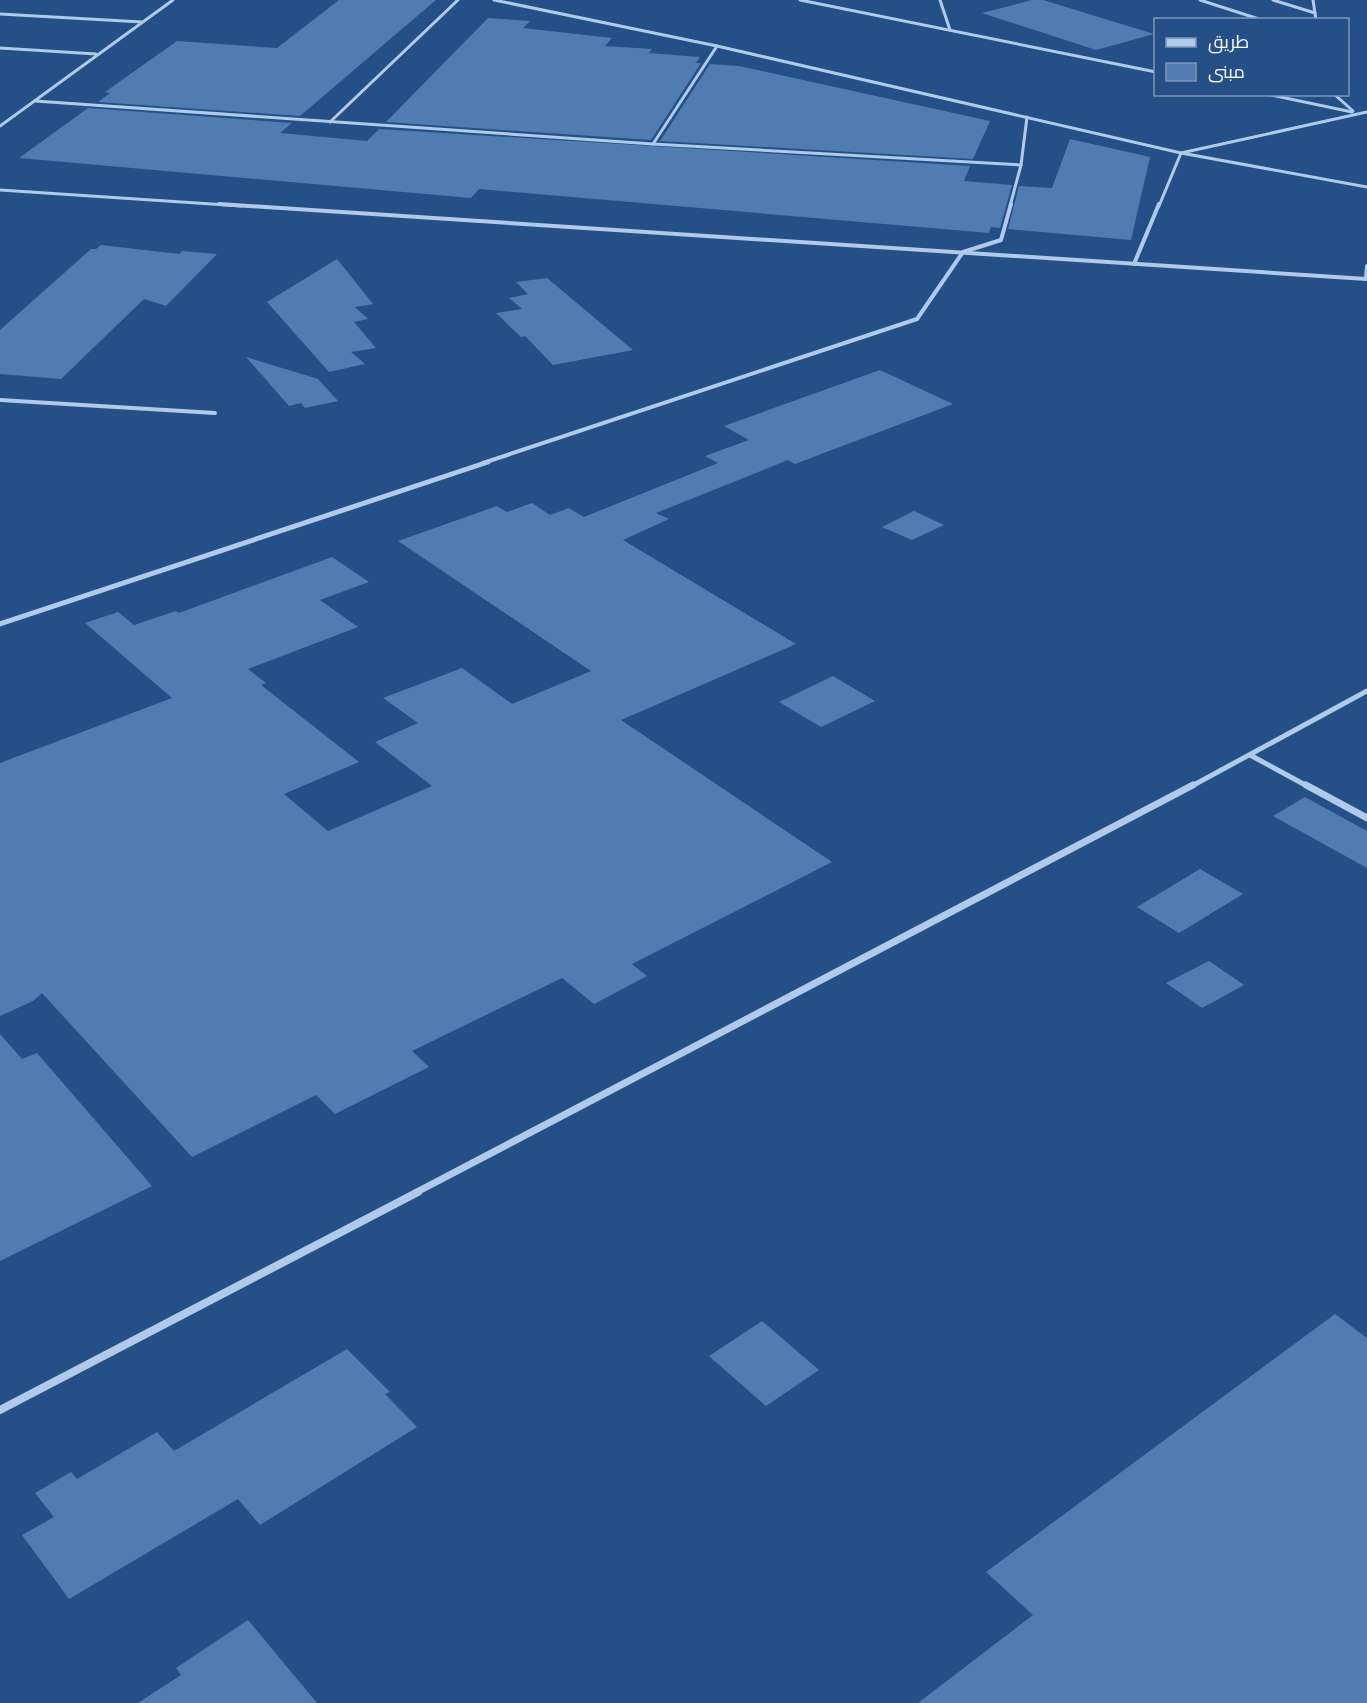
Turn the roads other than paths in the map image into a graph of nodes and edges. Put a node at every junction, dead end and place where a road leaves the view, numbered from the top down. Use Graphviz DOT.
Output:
graph roads {
  1 [pos="173,0"];
  2 [pos="458,0"];
  3 [pos="494,0"];
  4 [pos="800,0"];
  5 [pos="940,0"];
  6 [pos="1200,0"];
  7 [pos="1273,0"];
  8 [pos="1313,0"];
  9 [pos="1315,13"];
  10 [pos="0,14"];
  11 [pos="1256,18"];
  12 [pos="1316,18"];
  13 [pos="143,22"];
  14 [pos="950,30"];
  15 [pos="717,46"];
  16 [pos="0,48"];
  17 [pos="96,54"];
  18 [pos="1154,72"];
  19 [pos="1275,96"];
  20 [pos="1336,96"];
  21 [pos="35,101"];
  22 [pos="1356,113"];
  23 [pos="1367,113"];
  24 [pos="1027,117"];
  25 [pos="0,119"];
  26 [pos="8,120"];
  27 [pos="330,122"];
  28 [pos="0,126"];
  29 [pos="653,144"];
  30 [pos="1181,153"];
  31 [pos="1021,165"];
  32 [pos="1367,187"];
  33 [pos="0,190"];
  34 [pos="963,252"];
  35 [pos="1134,264"];
  36 [pos="1367,266"];
  37 [pos="0,400"];
  38 [pos="215,413"];
  39 [pos="0,624"];
  40 [pos="1367,691"];
  41 [pos="1250,755"];
  42 [pos="1367,818"];
  43 [pos="0,1410"];
  1 -- 13 [label="street"];
  2 -- 27 [label="street"];
  3 -- 15 [label="street"];
  4 -- 14 [label="street"];
  5 -- 14 [label="street"];
  6 -- 11 [label="street"];
  7 -- 9 [label="street"];
  8 -- 9 [label="street"];
  9 -- 12 [label="street"];
  10 -- 13 [label="street"];
  13 -- 17 [label="street"];
  14 -- 18 [label="street"];
  15 -- 24 [label="street"];
  15 -- 29 [label="street"];
  16 -- 17 [label="street"];
  17 -- 21 [label="street"];
  19 -- 22 [label="street"];
  20 -- 22 [label="street"];
  21 -- 26 [label="street"];
  21 -- 27 [label="street"];
  22 -- 23 [label="street"];
  22 -- 30 [label="street"];
  24 -- 30 [label="street"];
  24 -- 31 [label="street"];
  25 -- 26 [label="street"];
  26 -- 28 [label="street"];
  27 -- 29 [label="street"];
  29 -- 31 [label="street"];
  30 -- 32 [label="street"];
  30 -- 35 [label="street"];
  31 -- 34 [label="street"];
  33 -- 34 [label="street"];
  34 -- 35 [label="street"];
  34 -- 39 [label="street"];
  35 -- 36 [label="street"];
  37 -- 38 [label="street"];
  40 -- 41 [label="street"];
  41 -- 42 [label="street"];
  41 -- 43 [label="street"];
}
